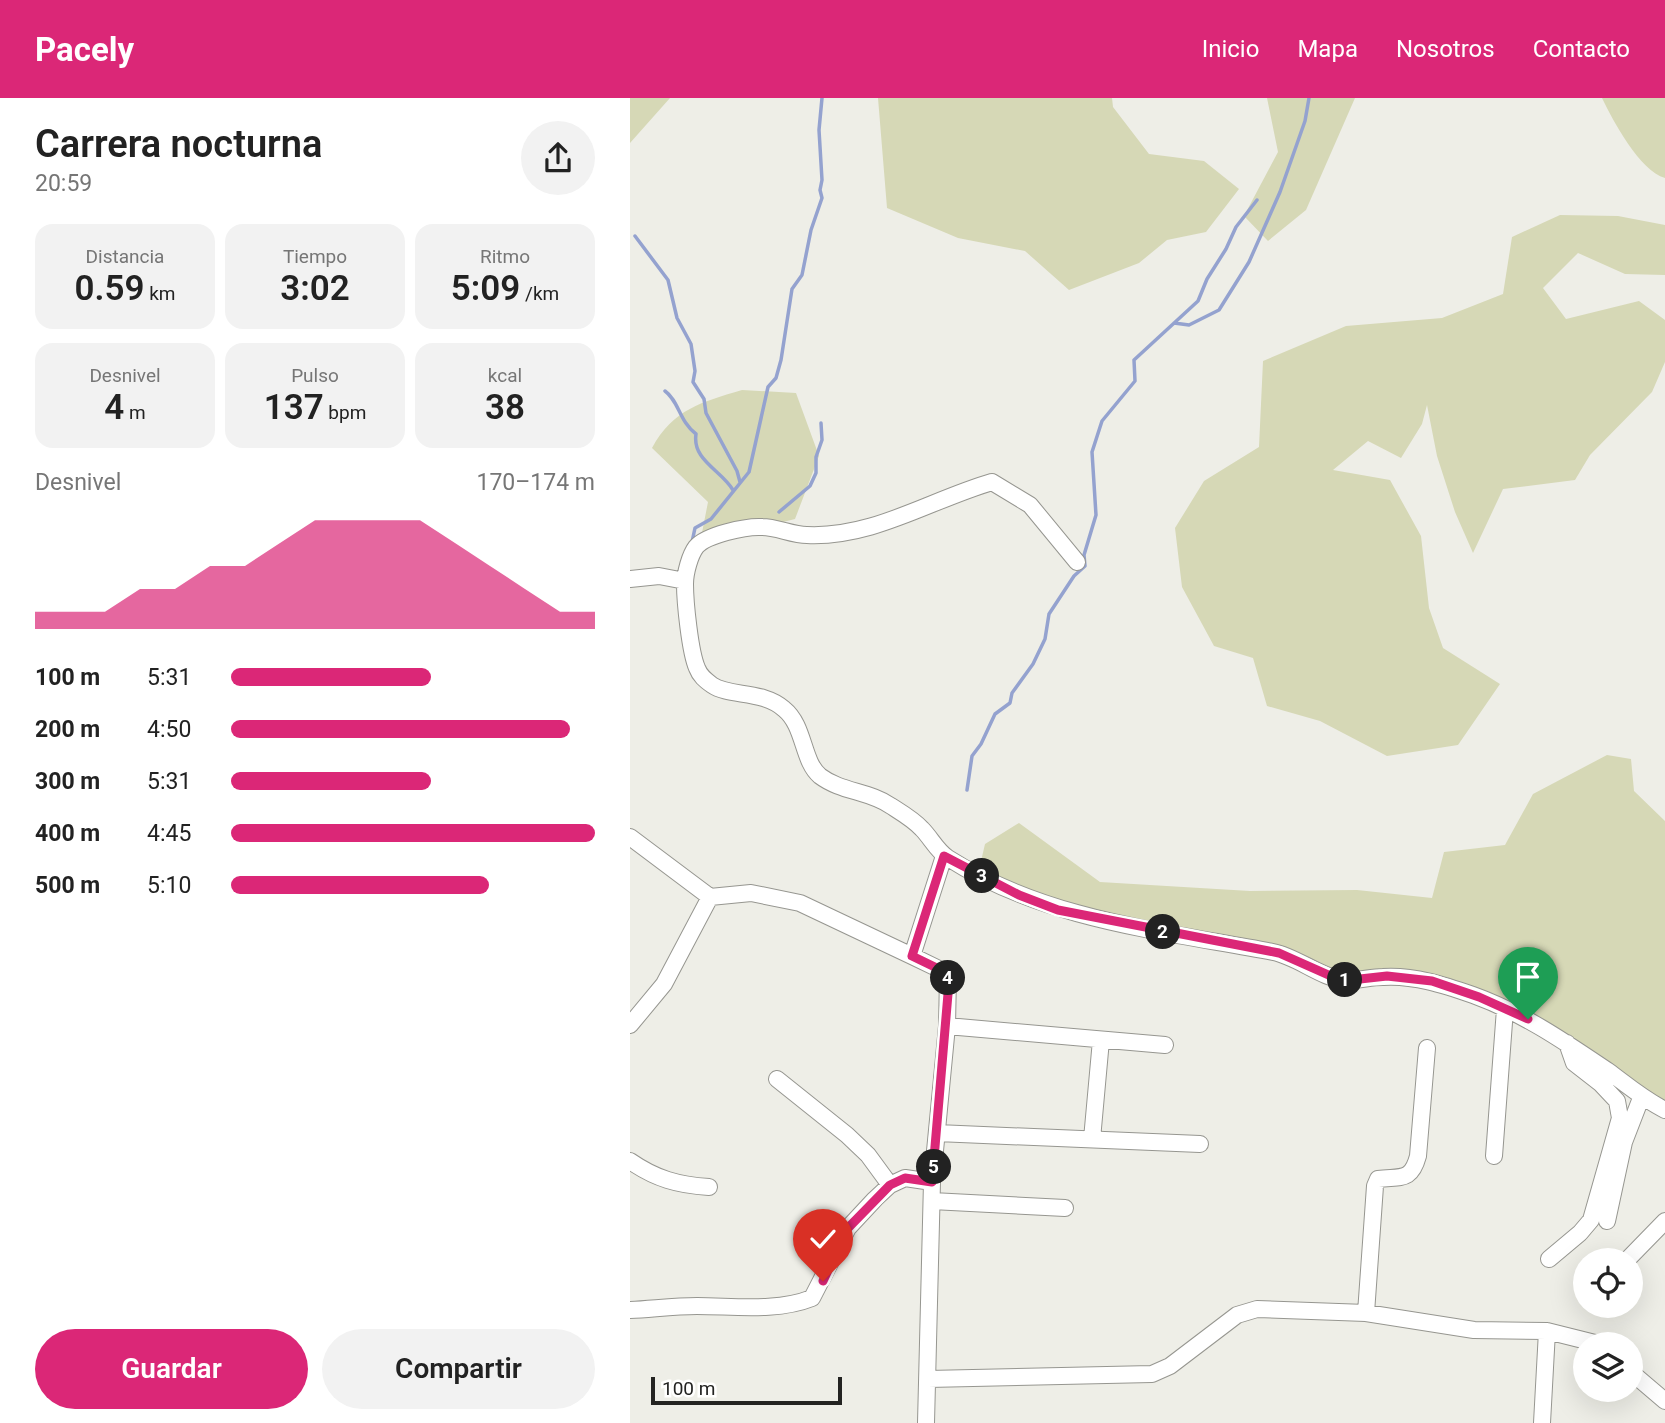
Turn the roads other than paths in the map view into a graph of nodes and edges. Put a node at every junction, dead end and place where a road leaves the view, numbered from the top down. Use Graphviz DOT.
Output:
graph roads {
  1 [pos="1077,562"];
  2 [pos="630,579"];
  3 [pos="685,581"];
  4 [pos="630,837"];
  5 [pos="944,856"];
  6 [pos="710,897"];
  7 [pos="912,956"];
  8 [pos="1505,1009"];
  9 [pos="630,1025"];
  10 [pos="947,1026"];
  11 [pos="1101,1040"];
  12 [pos="1567,1043"];
  13 [pos="1165,1045"];
  14 [pos="1427,1048"];
  15 [pos="777,1079"];
  16 [pos="1641,1098"];
  17 [pos="1665,1110"];
  18 [pos="937,1133"];
  19 [pos="1092,1139"];
  20 [pos="1200,1144"];
  21 [pos="1494,1156"];
  22 [pos="630,1161"];
  23 [pos="932,1182"];
  24 [pos="890,1185"];
  25 [pos="709,1187"];
  26 [pos="932,1201"];
  27 [pos="1065,1208"];
  28 [pos="1607,1221"];
  29 [pos="1665,1221"];
  30 [pos="1639,1248"];
  31 [pos="1549,1259"];
  32 [pos="630,1310"];
  33 [pos="1366,1313"];
  34 [pos="1547,1331"];
  35 [pos="1573,1338"];
  36 [pos="928,1379"];
  37 [pos="1643,1382"];
  38 [pos="1665,1401"];
  39 [pos="926,1423"];
  40 [pos="1542,1423"];
  1 -- 3 [label="street"];
  2 -- 3 [label="street"];
  3 -- 5 [label="street"];
  4 -- 6 [label="street"];
  5 -- 7 [label="street"];
  5 -- 8 [label="street"];
  6 -- 7 [label="street"];
  6 -- 9 [label="street"];
  7 -- 10 [label="street"];
  8 -- 12 [label="street"];
  8 -- 21 [label="street"];
  10 -- 11 [label="street"];
  10 -- 18 [label="street"];
  11 -- 13 [label="street"];
  11 -- 19 [label="street"];
  12 -- 16 [label="street"];
  12 -- 31 [label="street"];
  14 -- 33 [label="street"];
  15 -- 24 [label="street"];
  16 -- 17 [label="street"];
  16 -- 28 [label="street"];
  18 -- 19 [label="street"];
  18 -- 23 [label="street"];
  19 -- 20 [label="street"];
  22 -- 25 [label="street"];
  23 -- 24 [label="street"];
  23 -- 26 [label="street"];
  24 -- 32 [label="street"];
  26 -- 27 [label="street"];
  26 -- 36 [label="street"];
  29 -- 30 [label="street"];
  33 -- 34 [label="street"];
  33 -- 36 [label="street"];
  34 -- 35 [label="street"];
  34 -- 40 [label="street"];
  36 -- 39 [label="street"];
  37 -- 38 [label="street"];
}
